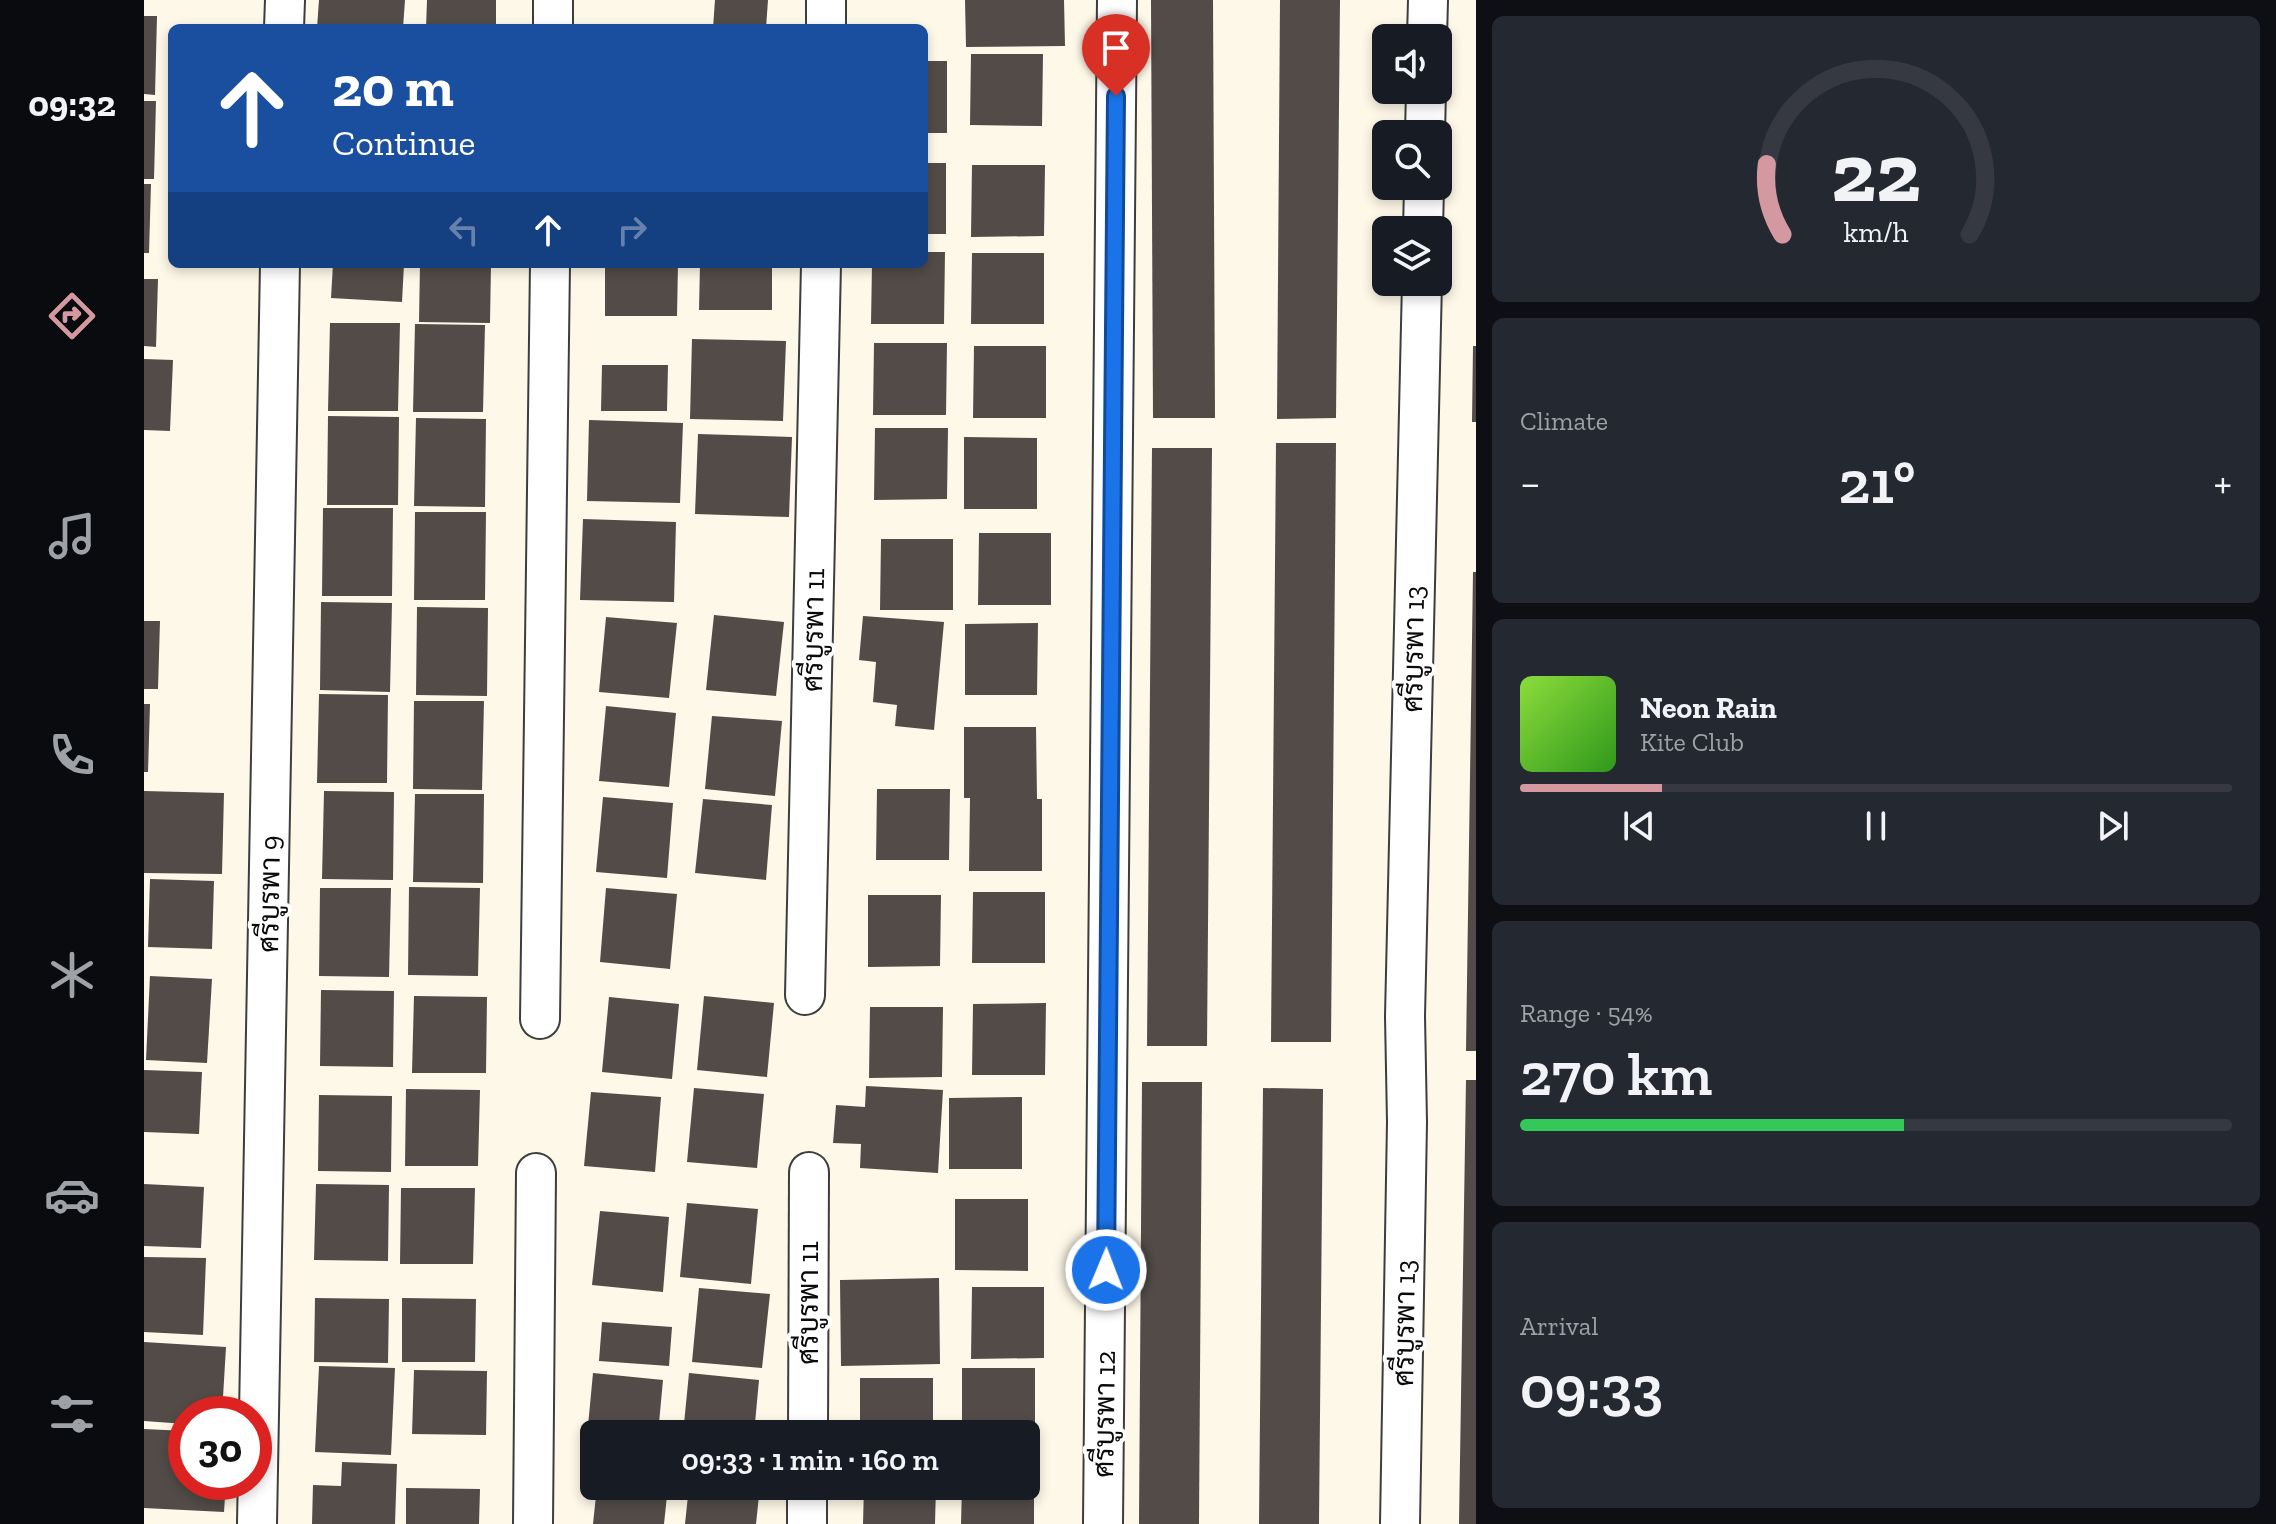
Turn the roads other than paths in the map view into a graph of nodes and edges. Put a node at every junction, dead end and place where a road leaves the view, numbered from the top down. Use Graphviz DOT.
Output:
graph roads {
  1 [pos="285,0"];
  2 [pos="553,0"];
  3 [pos="826,0"];
  4 [pos="1117,0"];
  5 [pos="1428,0"];
  6 [pos="284,24"];
  7 [pos="553,24"];
  8 [pos="826,24"];
  9 [pos="1427,24"];
  10 [pos="280,268"];
  11 [pos="550,268"];
  12 [pos="821,268"];
  13 [pos="1422,296"];
  14 [pos="805,995"];
  15 [pos="540,1019"];
  16 [pos="809,1172"];
  17 [pos="536,1173"];
  18 [pos="808,1420"];
  19 [pos="807,1500"];
  20 [pos="257,1524"];
  21 [pos="533,1524"];
  22 [pos="807,1524"];
  23 [pos="1103,1524"];
  24 [pos="1400,1524"];
  1 -- 6 [label="street"];
  2 -- 7 [label="street"];
  3 -- 8 [label="street"];
  4 -- 23 [label="street, ศรีบูรพา 12"];
  5 -- 9 [label="street"];
  10 -- 20 [label="street, ศรีบูรพา 9"];
  11 -- 15 [label="street"];
  12 -- 14 [label="street, ศรีบูรพา 11"];
  13 -- 24 [label="street, ศรีบูรพา 13"];
  16 -- 18 [label="street, ศรีบูรพา 11"];
  17 -- 21 [label="street"];
  19 -- 22 [label="street"];
}
